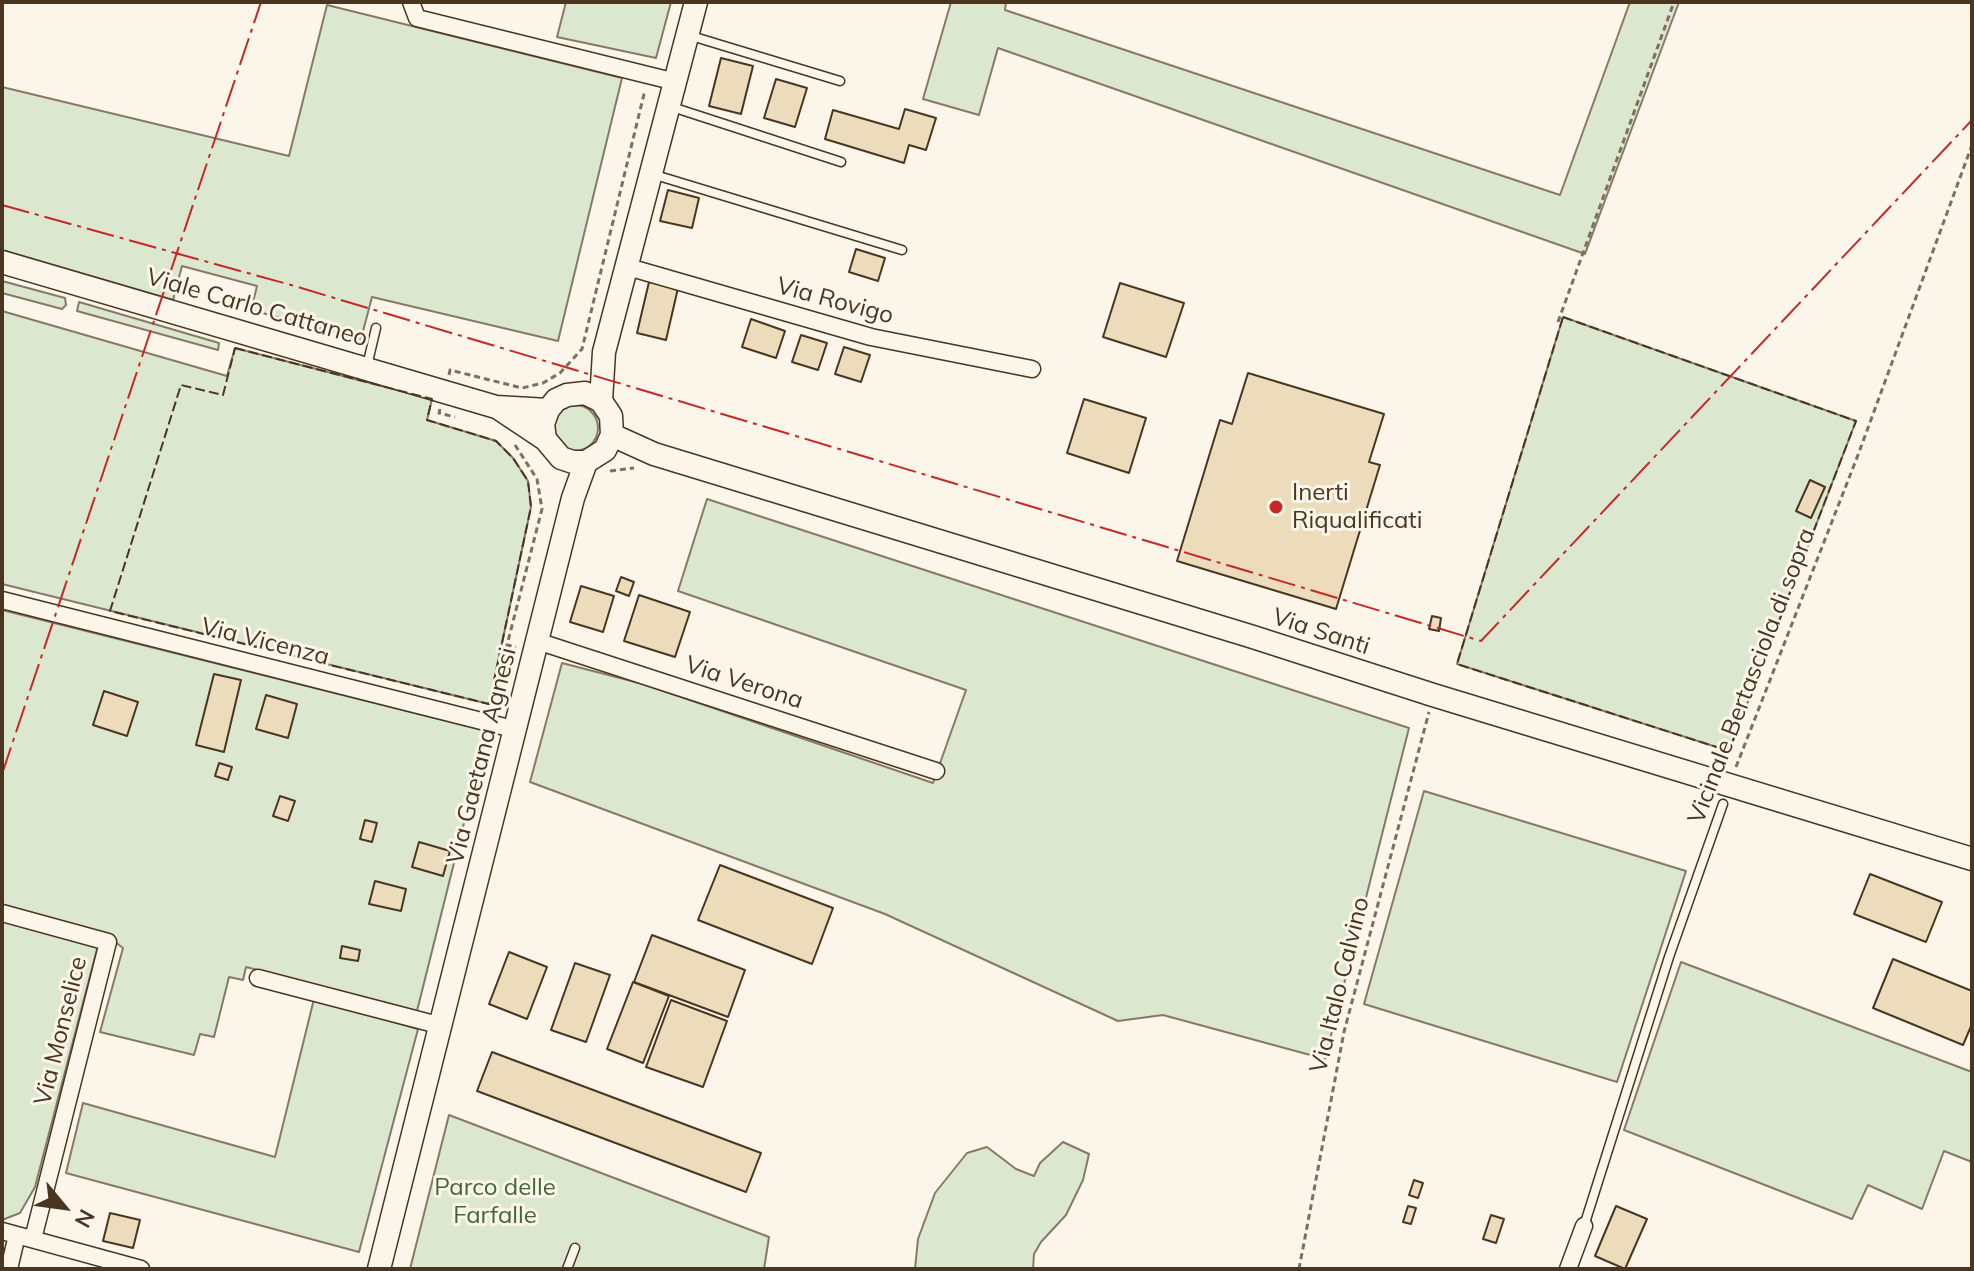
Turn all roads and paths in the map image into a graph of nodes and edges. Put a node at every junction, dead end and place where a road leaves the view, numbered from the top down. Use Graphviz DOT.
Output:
graph roads {
  1 [pos="411,2"];
  2 [pos="696,2"];
  3 [pos="1674,2"];
  4 [pos="687,35"];
  5 [pos="648,75"];
  6 [pos="840,81"];
  7 [pos="676,82"];
  8 [pos="669,106"];
  9 [pos="1972,145"];
  10 [pos="841,162"];
  11 [pos="652,173"];
  12 [pos="902,250"];
  13 [pos="2,262"];
  14 [pos="628,267"];
  15 [pos="1558,322"];
  16 [pos="376,328"];
  17 [pos="604,352"];
  18 [pos="367,367"];
  19 [pos="1032,369"];
  20 [pos="445,390"];
  21 [pos="567,395"];
  22 [pos="601,401"];
  23 [pos="496,407"];
  24 [pos="548,410"];
  25 [pos="463,419"];
  26 [pos="545,439"];
  27 [pos="511,441"];
  28 [pos="602,455"];
  29 [pos="561,458"];
  30 [pos="650,462"];
  31 [pos="573,498"];
  32 [pos="2,600"];
  33 [pos="536,647"];
  34 [pos="1428,713"];
  35 [pos="517,730"];
  36 [pos="936,771"];
  37 [pos="1725,794"];
  38 [pos="1972,859"];
  39 [pos="2,913"];
  40 [pos="258,978"];
  41 [pos="442,1026"];
  42 [pos="1584,1226"];
  43 [pos="18,1235"];
  44 [pos="575,1248"];
  45 [pos="9,1269"];
  46 [pos="141,1269"];
  47 [pos="379,1269"];
  48 [pos="567,1269"];
  49 [pos="1299,1269"];
  50 [pos="1568,1269"];
  1 -- 5 [label="street"];
  2 -- 4 [label="street"];
  3 -- 15 [label="path"];
  4 -- 6 [label="lane"];
  4 -- 7 [label="street"];
  5 -- 7 [label="street"];
  5 -- 20 [label="path"];
  7 -- 8 [label="street"];
  8 -- 10 [label="lane"];
  8 -- 11 [label="street"];
  9 -- 37 [label="path, Vicinale Bertasciola di sopra"];
  11 -- 12 [label="lane"];
  11 -- 14 [label="street"];
  13 -- 18 [label="street, Viale Carlo Cattaneo"];
  14 -- 17 [label="street"];
  14 -- 19 [label="street, Via Rovigo"];
  16 -- 18 [label="lane"];
  17 -- 21 [label="street"];
  17 -- 22 [label="street"];
  18 -- 20 [label="street, Viale Carlo Cattaneo"];
  20 -- 23 [label="street, Viale Carlo Cattaneo"];
  20 -- 25 [label="path"];
  21 -- 22 [label="street"];
  21 -- 24 [label="street"];
  22 -- 28 [label="street"];
  23 -- 24 [label="street, Viale Carlo Cattaneo"];
  23 -- 26 [label="street, Viale Carlo Cattaneo"];
  24 -- 26 [label="street"];
  26 -- 29 [label="street"];
  27 -- 33 [label="path"];
  28 -- 29 [label="street"];
  28 -- 30 [label="street, Via Santi"];
  28 -- 30 [label="path"];
  28 -- 31 [label="street, Via Gaetana Agnesi"];
  29 -- 31 [label="street"];
  30 -- 37 [label="street, Via Santi"];
  31 -- 33 [label="street, Via Gaetana Agnesi"];
  32 -- 35 [label="street, Via Vicenza"];
  33 -- 35 [label="street, Via Gaetana Agnesi"];
  33 -- 36 [label="street, Via Verona"];
  34 -- 49 [label="path, Via Italo Calvino"];
  35 -- 41 [label="street, Via Gaetana Agnesi"];
  37 -- 38 [label="street, Via Santi"];
  37 -- 42 [label="lane, Vicinale Bertasciola di sopra"];
  39 -- 43 [label="street, Via Monselice"];
  40 -- 41 [label="street"];
  41 -- 47 [label="street, Via Gaetana Agnesi"];
  42 -- 50 [label="street"];
  43 -- 45 [label="street, Via Monselice"];
  43 -- 46 [label="street"];
  44 -- 48 [label="lane"];
}
